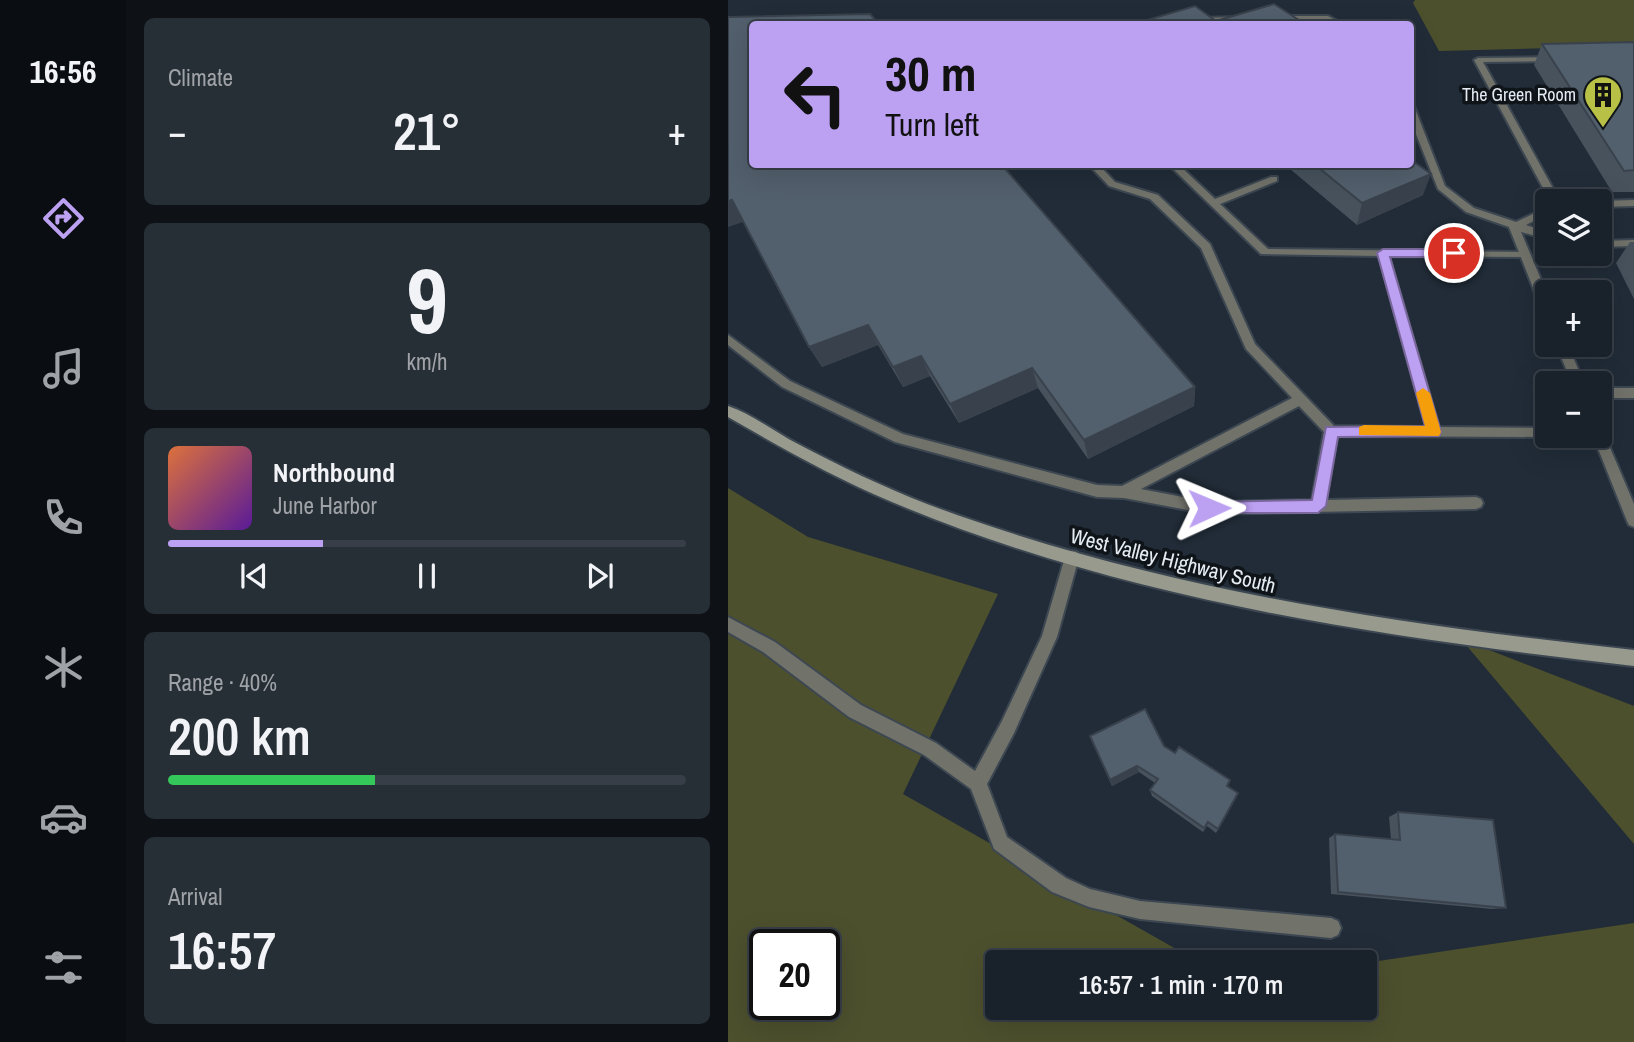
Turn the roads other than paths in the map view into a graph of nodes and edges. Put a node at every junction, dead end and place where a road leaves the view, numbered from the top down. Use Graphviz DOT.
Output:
graph roads {
  1 [pos="1190,20"];
  2 [pos="1334,21"];
  3 [pos="1569,58"];
  4 [pos="1414,116"];
  5 [pos="1096,168"];
  6 [pos="1176,168"];
  7 [pos="1274,179"];
  8 [pos="1548,189"];
  9 [pos="1213,203"];
  10 [pos="1634,203"];
  11 [pos="1612,204"];
  12 [pos="1535,216"];
  13 [pos="1514,227"];
  14 [pos="1535,233"];
  15 [pos="1634,243"];
  16 [pos="1612,244"];
  17 [pos="1383,253"];
  18 [pos="1525,254"];
  19 [pos="1536,280"];
  20 [pos="728,339"];
  21 [pos="1612,393"];
  22 [pos="1634,393"];
  23 [pos="1301,399"];
  24 [pos="728,411"];
  25 [pos="1331,431"];
  26 [pos="1434,432"];
  27 [pos="1535,433"];
  28 [pos="1604,448"];
  29 [pos="1124,492"];
  30 [pos="1476,503"];
  31 [pos="1318,506"];
  32 [pos="1634,521"];
  33 [pos="1072,557"];
  34 [pos="728,624"];
  35 [pos="1634,658"];
  36 [pos="978,783"];
  37 [pos="1331,929"];
  1 -- 2 [label="street"];
  3 -- 8 [label="street"];
  4 -- 13 [label="street"];
  5 -- 23 [label="street"];
  6 -- 9 [label="street"];
  7 -- 9 [label="street"];
  9 -- 17 [label="street"];
  10 -- 11 [label="street"];
  12 -- 13 [label="street"];
  13 -- 14 [label="street"];
  13 -- 18 [label="street"];
  15 -- 16 [label="street"];
  17 -- 18 [label="street"];
  17 -- 26 [label="street"];
  18 -- 19 [label="street"];
  20 -- 29 [label="street"];
  21 -- 22 [label="street"];
  23 -- 25 [label="street"];
  23 -- 29 [label="street"];
  24 -- 33 [label="main road, West Valley Highway South"];
  25 -- 26 [label="street"];
  25 -- 31 [label="street"];
  26 -- 27 [label="street"];
  28 -- 32 [label="street"];
  29 -- 31 [label="street"];
  30 -- 31 [label="street"];
  33 -- 35 [label="main road, West Valley Highway South"];
  33 -- 36 [label="street"];
  34 -- 36 [label="street"];
  36 -- 37 [label="street"];
}
